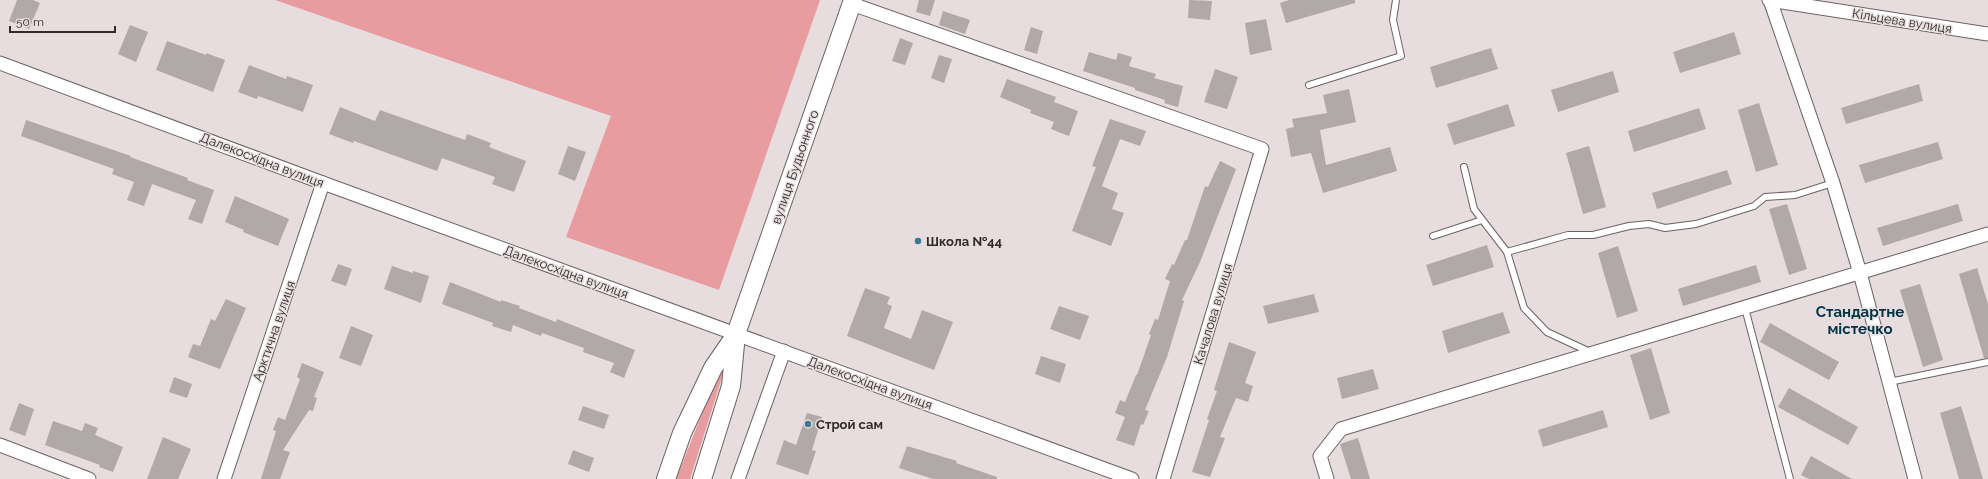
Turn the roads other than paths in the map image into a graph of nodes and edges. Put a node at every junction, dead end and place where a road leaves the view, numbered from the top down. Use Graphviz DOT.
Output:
graph roads {
  1 [pos="1396,0"];
  2 [pos="1769,0"];
  3 [pos="853,2"];
  4 [pos="1988,34"];
  5 [pos="0,63"];
  6 [pos="1309,85"];
  7 [pos="1464,167"];
  8 [pos="324,183"];
  9 [pos="1833,183"];
  10 [pos="1482,220"];
  11 [pos="1988,234"];
  12 [pos="1433,236"];
  13 [pos="1507,252"];
  14 [pos="1860,273"];
  15 [pos="1745,308"];
  16 [pos="736,334"];
  17 [pos="784,351"];
  18 [pos="1593,354"];
  19 [pos="1988,362"];
  20 [pos="1890,382"];
  21 [pos="0,446"];
  22 [pos="90,479"];
  23 [pos="224,479"];
  24 [pos="666,479"];
  25 [pos="702,479"];
  26 [pos="738,479"];
  27 [pos="1132,479"];
  28 [pos="1163,479"];
  29 [pos="1327,479"];
  30 [pos="1790,479"];
  31 [pos="1915,479"];
  1 -- 6 [label="lane"];
  2 -- 4 [label="street, Кільцева вулиця"];
  2 -- 9 [label="street"];
  3 -- 16 [label="main road, вулиця Будьонного"];
  3 -- 28 [label="street, Качалова вулиця"];
  5 -- 8 [label="street, Далекосхідна вулиця"];
  7 -- 10 [label="lane"];
  8 -- 16 [label="street, Далекосхідна вулиця"];
  8 -- 23 [label="street, Арктична вулиця"];
  9 -- 13 [label="lane"];
  9 -- 14 [label="street"];
  10 -- 12 [label="lane"];
  10 -- 13 [label="lane"];
  11 -- 14 [label="street"];
  13 -- 18 [label="lane"];
  14 -- 15 [label="street"];
  14 -- 20 [label="street"];
  15 -- 18 [label="street"];
  15 -- 30 [label="lane"];
  16 -- 17 [label="street, Далекосхідна вулиця"];
  16 -- 24 [label="main road, вулиця Будьонного"];
  16 -- 25 [label="main road, вулиця Будьонного"];
  17 -- 26 [label="street"];
  17 -- 27 [label="street, Далекосхідна вулиця"];
  18 -- 29 [label="street"];
  19 -- 20 [label="lane"];
  20 -- 31 [label="street"];
  21 -- 22 [label="street"];
}
